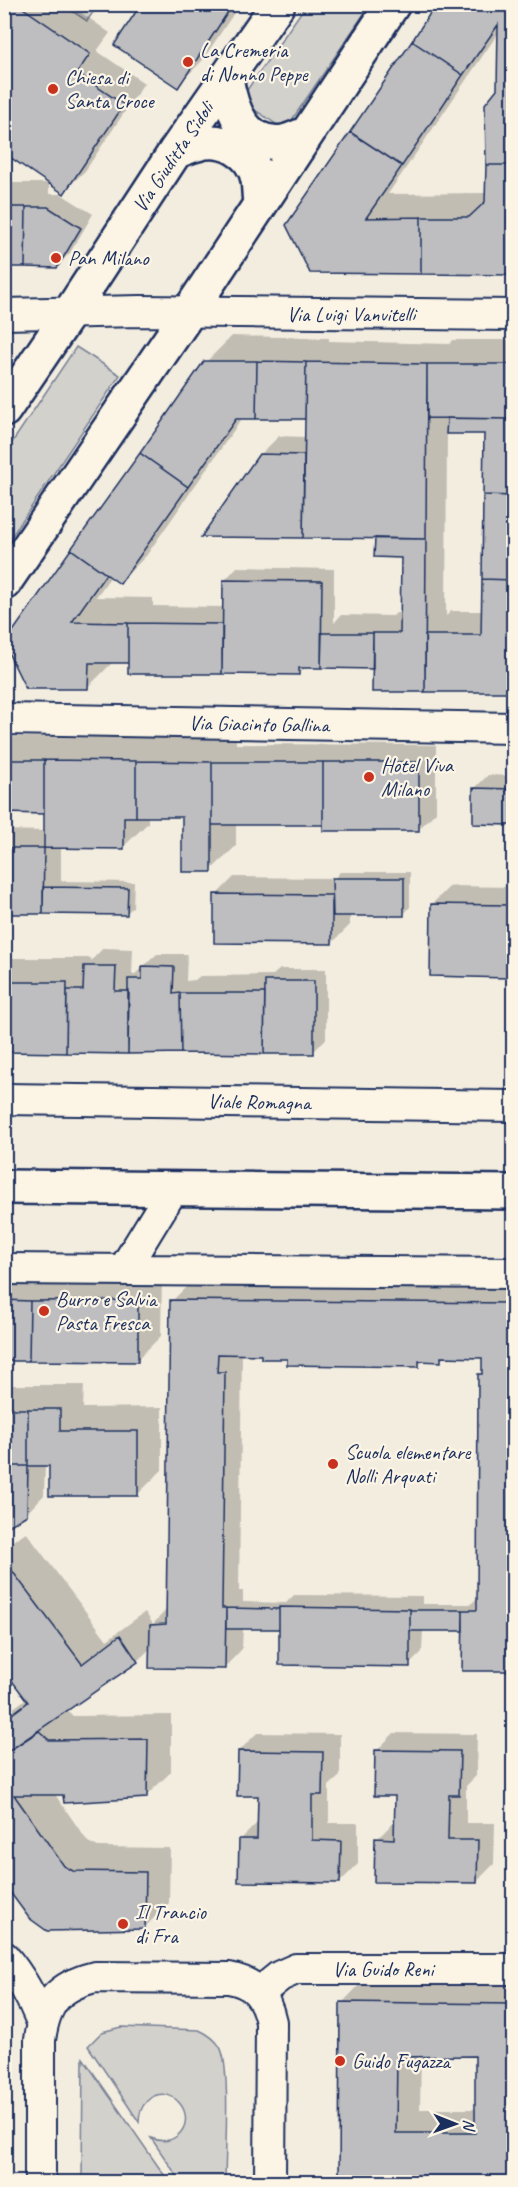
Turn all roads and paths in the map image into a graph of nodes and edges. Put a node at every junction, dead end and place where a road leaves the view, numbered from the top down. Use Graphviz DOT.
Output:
graph roads {
  1 [pos="278,4"];
  2 [pos="393,4"];
  3 [pos="226,78"];
  4 [pos="306,134"];
  5 [pos="175,152"];
  6 [pos="260,203"];
  7 [pos="71,311"];
  8 [pos="189,312"];
  9 [pos="4,314"];
  10 [pos="513,315"];
  11 [pos="5,402"];
  12 [pos="4,583"];
  13 [pos="4,719"];
  14 [pos="513,728"];
  15 [pos="4,1099"];
  16 [pos="513,1106"];
  17 [pos="4,1187"];
  18 [pos="173,1189"];
  19 [pos="513,1192"];
  20 [pos="4,1269"];
  21 [pos="124,1269"];
  22 [pos="513,1273"];
  23 [pos="4,1957"];
  24 [pos="513,1969"];
  25 [pos="259,1993"];
  26 [pos="42,2022"];
  27 [pos="40,2182"];
  28 [pos="270,2182"];
  1 -- 3 [label="street, Via Giuditta Sidoli"];
  2 -- 4 [label="street"];
  3 -- 4 [label="street"];
  3 -- 5 [label="street, Via Giuditta Sidoli"];
  4 -- 6 [label="street"];
  5 -- 6 [label="street"];
  5 -- 7 [label="street, Via Giuditta Sidoli"];
  6 -- 8 [label="street"];
  7 -- 8 [label="street"];
  7 -- 9 [label="street"];
  7 -- 11 [label="street, Via Giuditta Sidoli"];
  8 -- 10 [label="street, Via Luigi Vanvitelli"];
  8 -- 12 [label="street"];
  13 -- 14 [label="street, Via Giacinto Gallina"];
  15 -- 16 [label="street, Viale Romagna"];
  17 -- 18 [label="street"];
  18 -- 19 [label="street"];
  18 -- 21 [label="street"];
  20 -- 21 [label="street"];
  21 -- 22 [label="street"];
  23 -- 26 [label="street"];
  24 -- 25 [label="street, Via Guido Reni"];
  25 -- 26 [label="street"];
  25 -- 28 [label="street"];
  26 -- 27 [label="street"];
}
